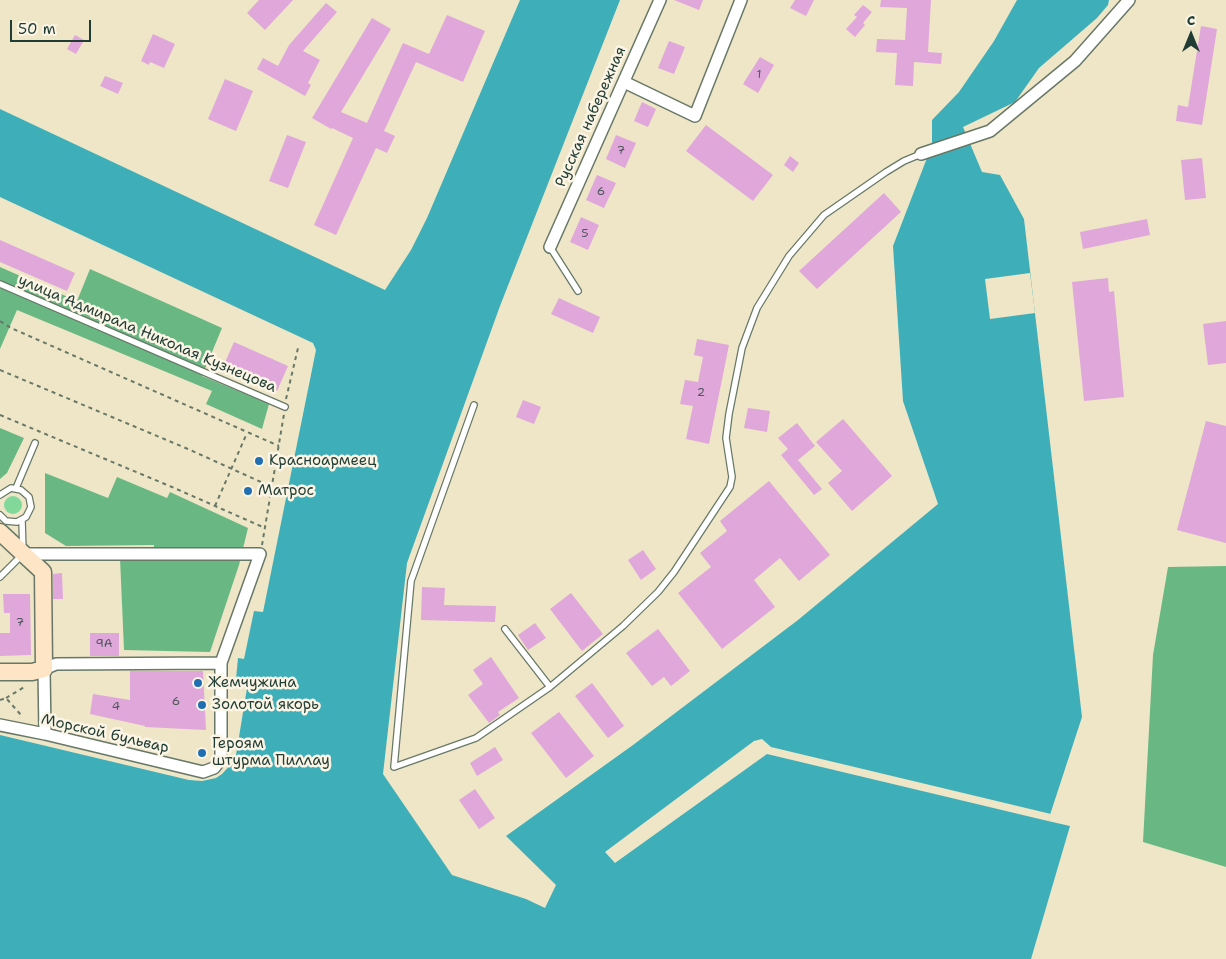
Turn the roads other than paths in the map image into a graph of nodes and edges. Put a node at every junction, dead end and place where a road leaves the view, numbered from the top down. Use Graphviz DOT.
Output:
graph roads {
  1 [pos="660,0"];
  2 [pos="741,0"];
  3 [pos="1129,0"];
  4 [pos="624,82"];
  5 [pos="921,154"];
  6 [pos="550,247"];
  7 [pos="0,284"];
  8 [pos="578,291"];
  9 [pos="474,405"];
  10 [pos="284,407"];
  11 [pos="35,442"];
  12 [pos="16,488"];
  13 [pos="0,495"];
  14 [pos="0,515"];
  15 [pos="22,520"];
  16 [pos="0,532"];
  17 [pos="23,554"];
  18 [pos="0,577"];
  19 [pos="504,629"];
  20 [pos="221,663"];
  21 [pos="44,669"];
  22 [pos="0,672"];
  23 [pos="550,687"];
  24 [pos="0,725"];
  25 [pos="45,734"];
  1 -- 4 [label="street, Русская набережная"];
  2 -- 4 [label="street"];
  3 -- 5 [label="street"];
  4 -- 6 [label="street, Русская набережная"];
  5 -- 23 [label="lane"];
  6 -- 8 [label="lane"];
  7 -- 10 [label="lane, улица Адмирала Николая Кузнецова"];
  9 -- 23 [label="lane"];
  11 -- 12 [label="lane"];
  12 -- 13 [label="lane"];
  12 -- 15 [label="lane"];
  14 -- 15 [label="lane"];
  15 -- 17 [label="lane"];
  16 -- 17 [label="street"];
  17 -- 18 [label="lane"];
  17 -- 20 [label="street"];
  17 -- 21 [label="street"];
  19 -- 23 [label="lane"];
  20 -- 21 [label="street"];
  20 -- 25 [label="street, Морской бульвар"];
  21 -- 22 [label="street"];
  21 -- 25 [label="street"];
  24 -- 25 [label="street, Морской бульвар"];
}
